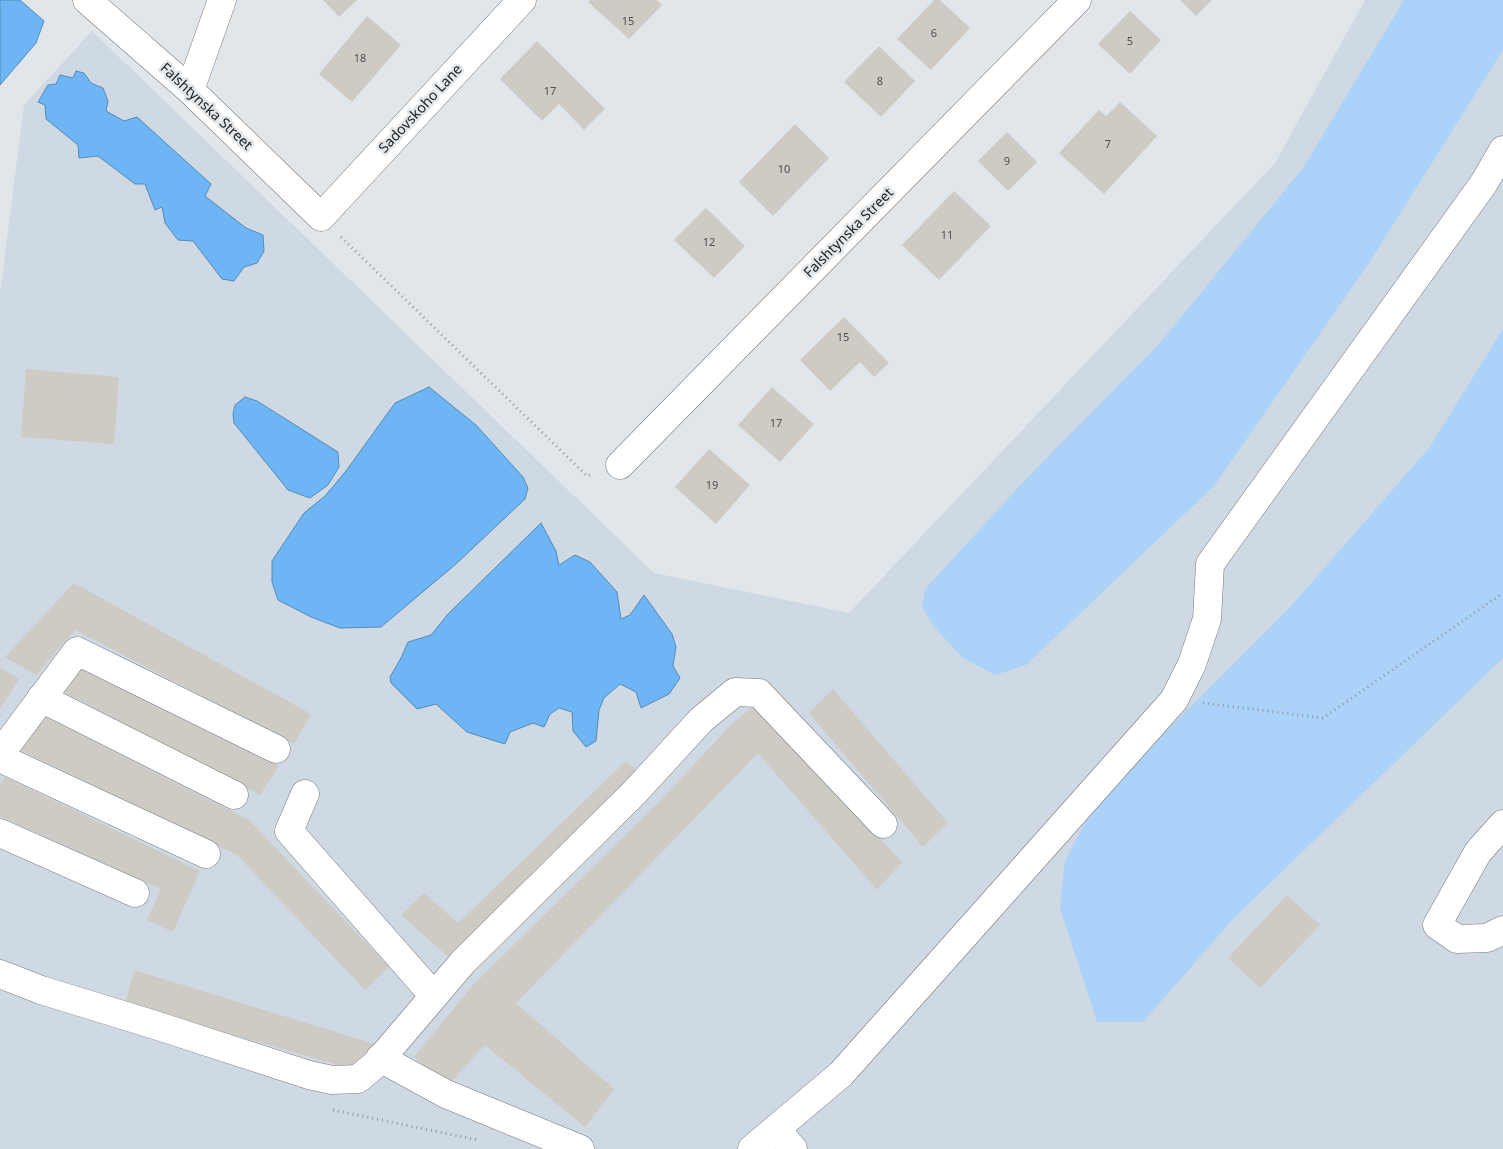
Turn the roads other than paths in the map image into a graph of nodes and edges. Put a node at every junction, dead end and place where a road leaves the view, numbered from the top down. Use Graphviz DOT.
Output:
graph roads {
  1 [pos="87,0"];
  2 [pos="222,0"];
  3 [pos="522,0"];
  4 [pos="1077,0"];
  5 [pos="190,90"];
  6 [pos="1503,150"];
  7 [pos="321,217"];
  8 [pos="620,465"];
  9 [pos="41,698"];
  10 [pos="276,748"];
  11 [pos="0,754"];
  12 [pos="0,758"];
  13 [pos="305,794"];
  14 [pos="234,795"];
  15 [pos="883,824"];
  16 [pos="1503,824"];
  17 [pos="0,833"];
  18 [pos="206,854"];
  19 [pos="136,893"];
  20 [pos="1503,930"];
  21 [pos="0,974"];
  22 [pos="434,996"];
  23 [pos="380,1058"];
  24 [pos="785,1139"];
  25 [pos="580,1149"];
  26 [pos="752,1149"];
  1 -- 5 [label="street, Falshtynska Street"];
  2 -- 5 [label="street"];
  3 -- 7 [label="street, Sadovskoho Lane"];
  4 -- 8 [label="street, Falshtynska Street"];
  5 -- 7 [label="street, Falshtynska Street"];
  6 -- 24 [label="street"];
  9 -- 10 [label="street"];
  9 -- 11 [label="street"];
  9 -- 14 [label="street"];
  12 -- 18 [label="street"];
  13 -- 22 [label="street"];
  15 -- 22 [label="street"];
  16 -- 20 [label="street"];
  17 -- 19 [label="street"];
  21 -- 23 [label="street"];
  22 -- 23 [label="street"];
  23 -- 25 [label="street"];
  24 -- 26 [label="street"];
}
